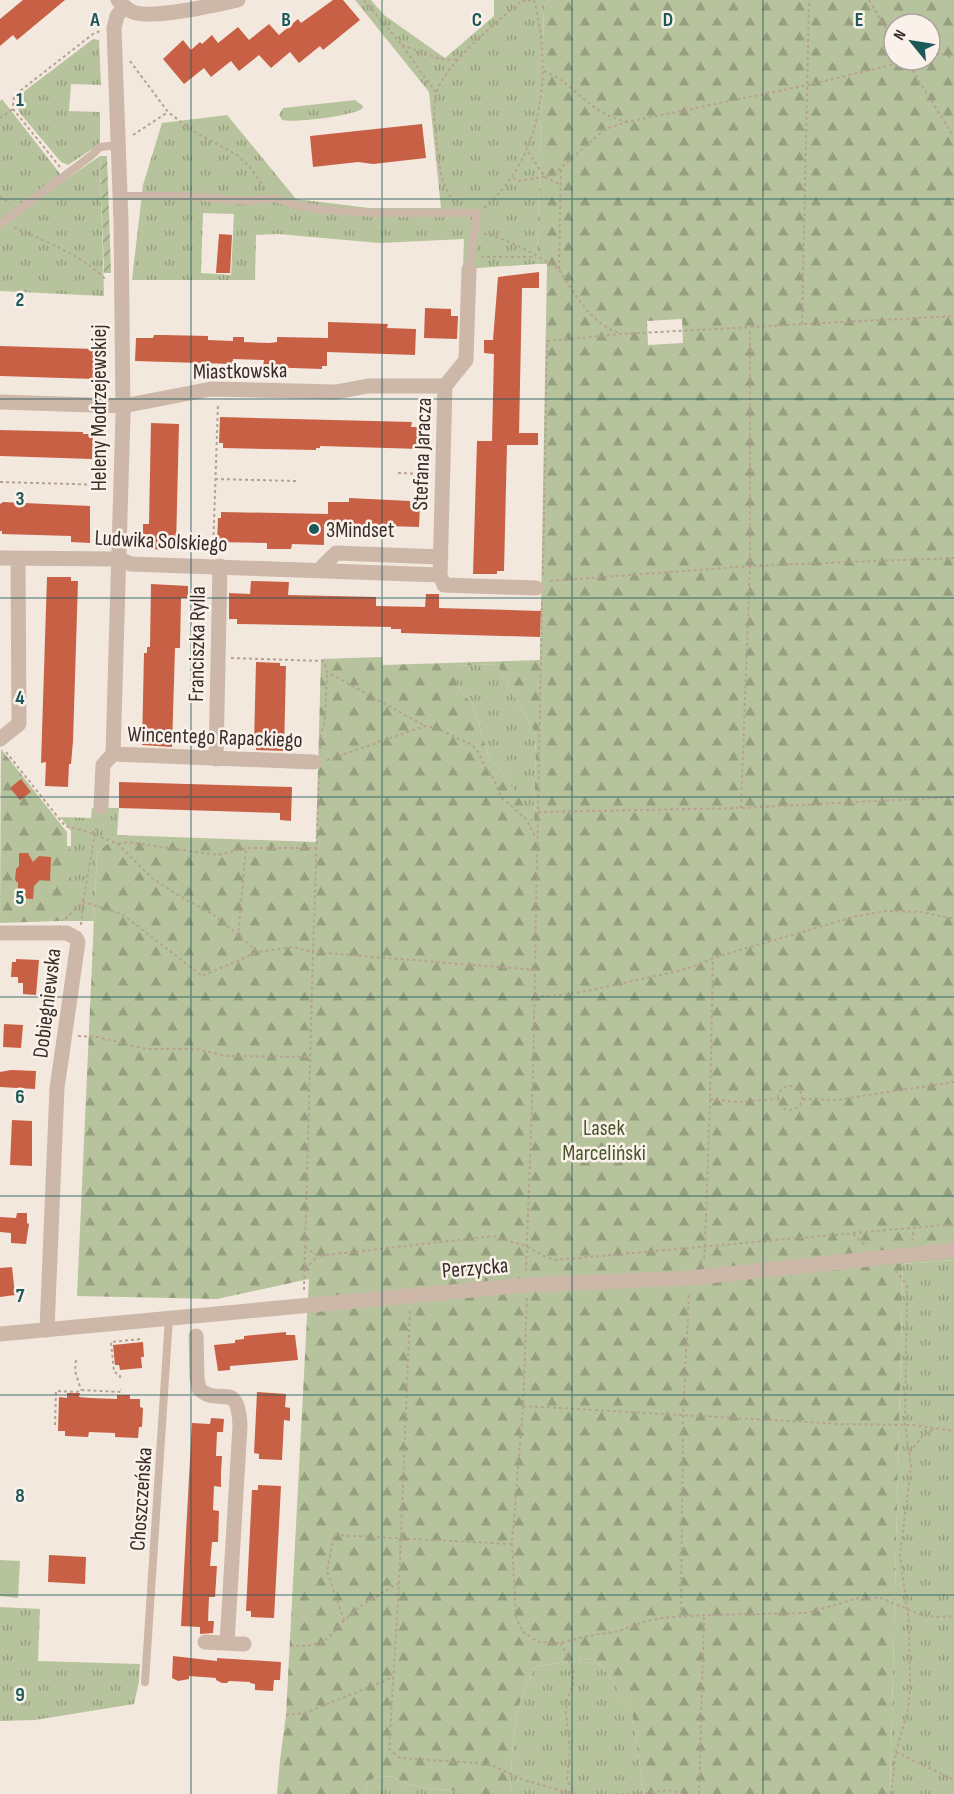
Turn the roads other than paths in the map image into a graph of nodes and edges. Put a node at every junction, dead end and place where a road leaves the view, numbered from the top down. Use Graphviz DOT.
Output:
graph roads {
  1 [pos="238,0"];
  2 [pos="121,4"];
  3 [pos="119,144"];
  4 [pos="120,196"];
  5 [pos="2,223"];
  6 [pos="470,263"];
  7 [pos="445,386"];
  8 [pos="0,402"];
  9 [pos="123,406"];
  10 [pos="441,557"];
  11 [pos="0,558"];
  12 [pos="18,558"];
  13 [pos="118,559"];
  14 [pos="216,562"];
  15 [pos="319,570"];
  16 [pos="440,575"];
  17 [pos="540,585"];
  18 [pos="1,744"];
  19 [pos="113,754"];
  20 [pos="216,759"];
  21 [pos="317,762"];
  22 [pos="101,807"];
  23 [pos="0,933"];
  24 [pos="954,1250"];
  25 [pos="196,1316"];
  26 [pos="170,1318"];
  27 [pos="47,1330"];
  28 [pos="0,1334"];
  29 [pos="196,1336"];
  30 [pos="205,1642"];
  31 [pos="227,1643"];
  32 [pos="244,1644"];
  33 [pos="146,1682"];
  1 -- 2 [label="street"];
  2 -- 3 [label="street, Heleny Modrzejewskiej"];
  3 -- 4 [label="street, Heleny Modrzejewskiej"];
  3 -- 5 [label="lane"];
  4 -- 6 [label="lane"];
  4 -- 9 [label="street, Heleny Modrzejewskiej"];
  6 -- 7 [label="street, Stefana Jaracza"];
  7 -- 9 [label="street, Miastkowska"];
  7 -- 10 [label="street, Stefana Jaracza"];
  8 -- 9 [label="street, Miastkowska"];
  9 -- 13 [label="street, Heleny Modrzejewskiej"];
  10 -- 15 [label="street"];
  10 -- 16 [label="street, Stefana Jaracza"];
  11 -- 12 [label="street, Ludwika Solskiego"];
  12 -- 13 [label="street, Ludwika Solskiego"];
  12 -- 18 [label="street"];
  13 -- 14 [label="street, Ludwika Solskiego"];
  13 -- 19 [label="street, Heleny Modrzejewskiej"];
  14 -- 15 [label="street, Ludwika Solskiego"];
  14 -- 20 [label="street, Franciszka Rylla"];
  15 -- 16 [label="street, Ludwika Solskiego"];
  16 -- 17 [label="street, Ludwika Solskiego"];
  19 -- 20 [label="street, Wincentego Rapackiego"];
  19 -- 22 [label="street, Heleny Modrzejewskiej"];
  20 -- 21 [label="street, Wincentego Rapackiego"];
  23 -- 27 [label="street, Dobiegniewska"];
  24 -- 25 [label="street, Perzycka"];
  25 -- 26 [label="street, Perzycka"];
  25 -- 29 [label="lane"];
  26 -- 27 [label="street, Perzycka"];
  26 -- 33 [label="lane, Choszczeńska"];
  27 -- 28 [label="street, Perzycka"];
  29 -- 31 [label="street"];
  30 -- 31 [label="street"];
  31 -- 32 [label="street"];
}
